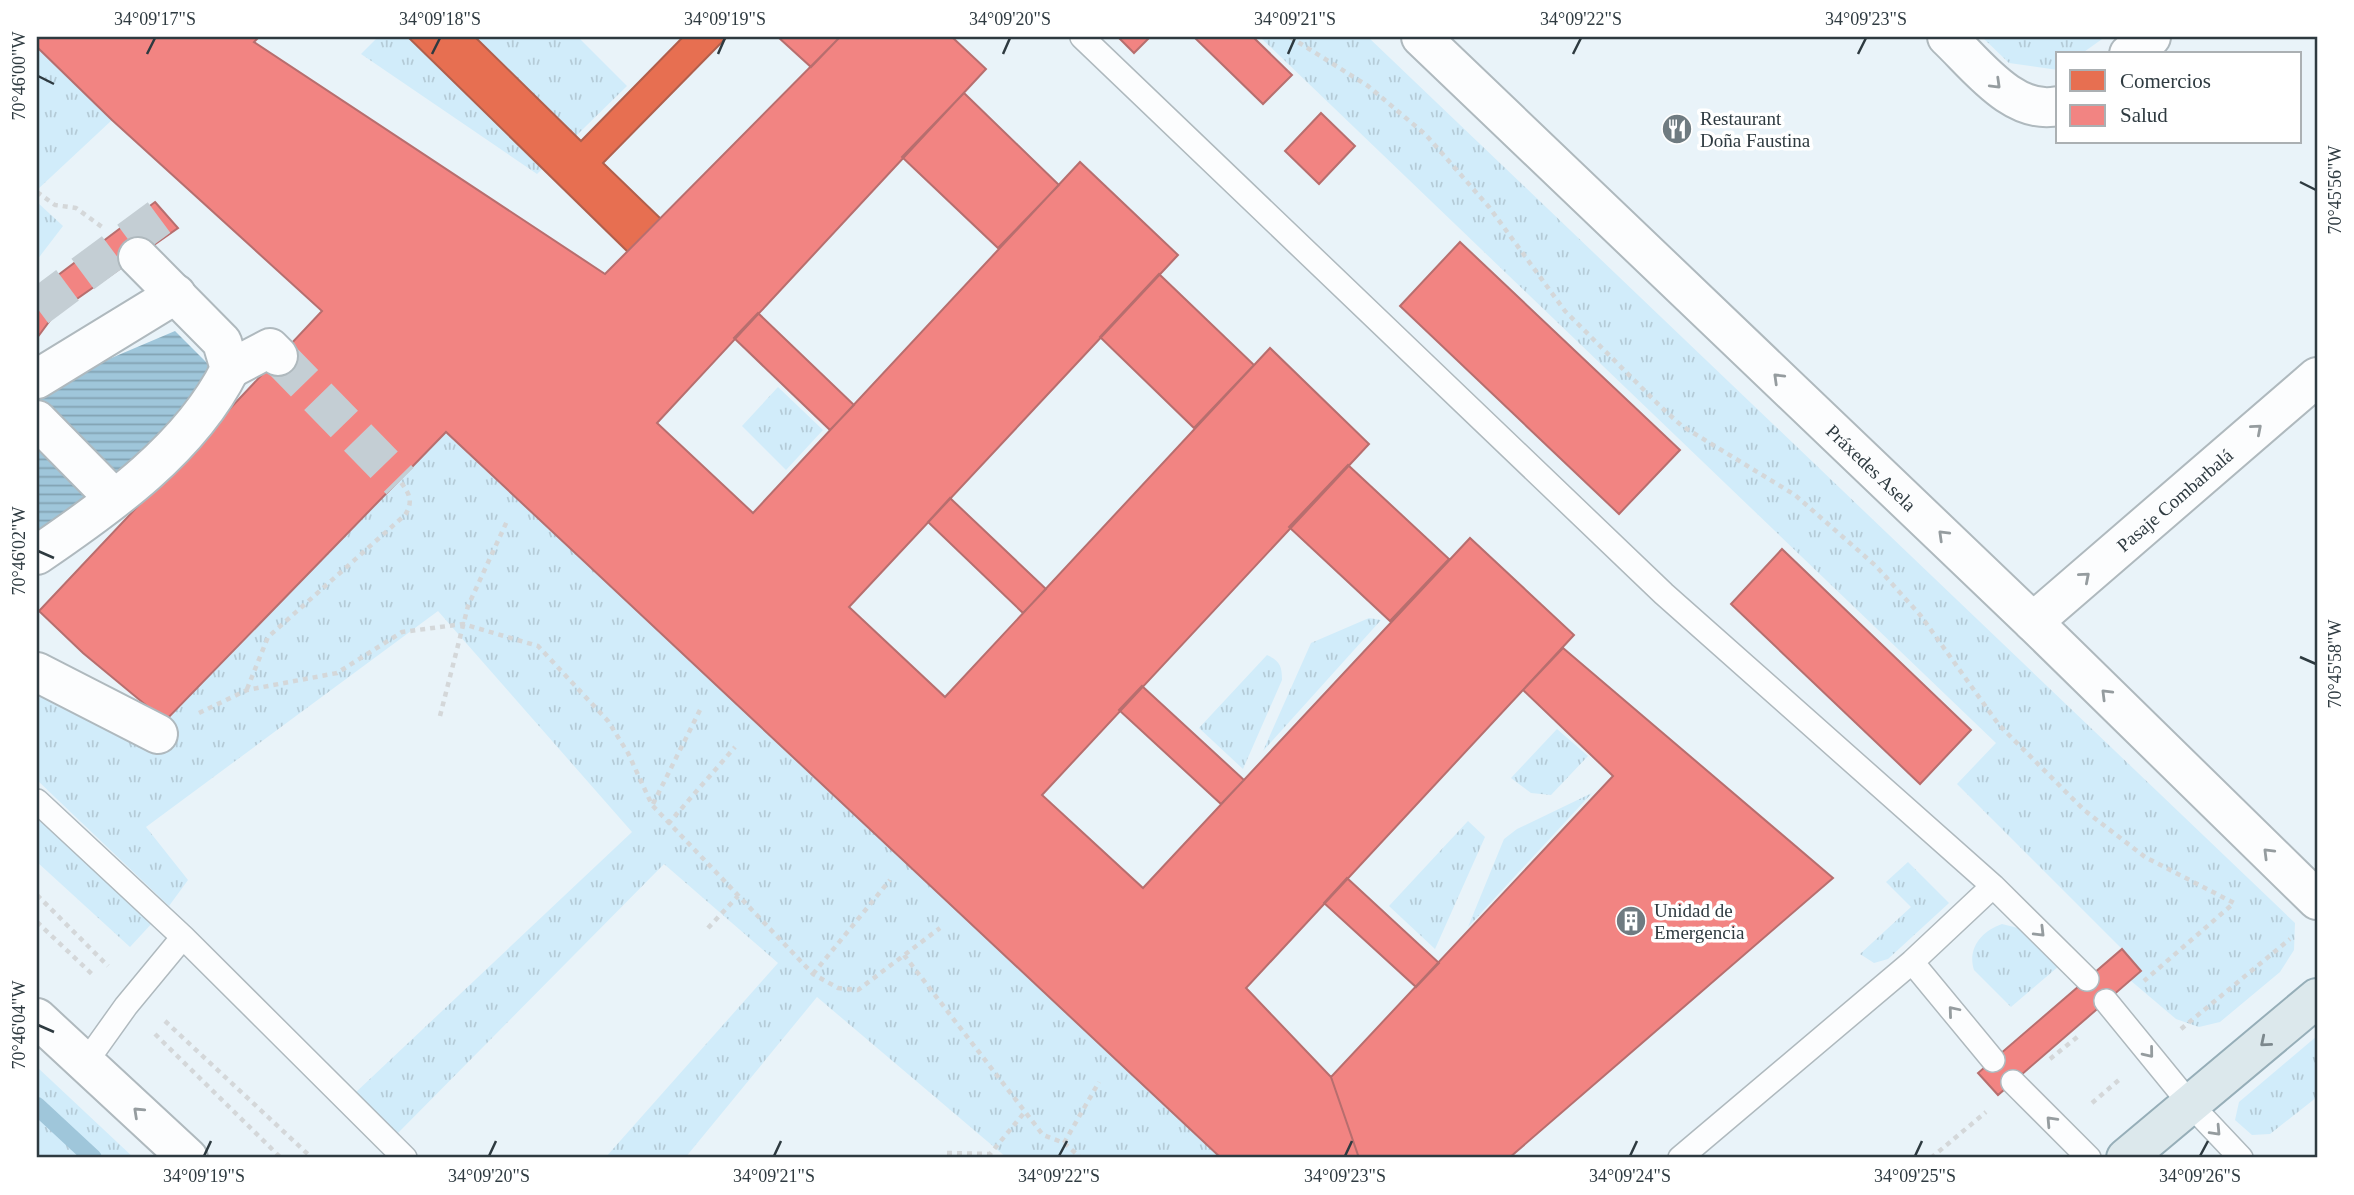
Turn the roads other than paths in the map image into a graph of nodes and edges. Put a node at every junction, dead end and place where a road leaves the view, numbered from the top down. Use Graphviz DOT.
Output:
graph roads {
  1 [pos="1082,37"];
  2 [pos="1421,37"];
  3 [pos="1947,37"];
  4 [pos="2151,37"];
  5 [pos="2132,52"];
  6 [pos="2056,106"];
  7 [pos="125,246"];
  8 [pos="176,294"];
  9 [pos="278,356"];
  10 [pos="230,369"];
  11 [pos="2317,377"];
  12 [pos="37,379"];
  13 [pos="37,420"];
  14 [pos="114,498"];
  15 [pos="37,555"];
  16 [pos="2033,622"];
  17 [pos="37,672"];
  18 [pos="158,734"];
  19 [pos="37,802"];
  20 [pos="1993,886"];
  21 [pos="2317,900"];
  22 [pos="183,937"];
  23 [pos="1912,962"];
  24 [pos="2087,979"];
  25 [pos="2317,998"];
  26 [pos="2109,1004"];
  27 [pos="37,1018"];
  28 [pos="1993,1060"];
  29 [pos="86,1062"];
  30 [pos="2015,1084"];
  31 [pos="2191,1104"];
  32 [pos="188,1158"];
  33 [pos="405,1158"];
  34 [pos="1679,1158"];
  35 [pos="2090,1158"];
  36 [pos="2126,1158"];
  37 [pos="2241,1158"];
  1 -- 20 [label="lane"];
  16 -- 2 [label="street, Práxedes Asela, one-way"];
  3 -- 6 [label="street, one-way"];
  4 -- 5 [label="street"];
  7 -- 8 [label="street"];
  8 -- 10 [label="street"];
  8 -- 12 [label="street"];
  9 -- 10 [label="street"];
  10 -- 14 [label="street"];
  16 -- 11 [label="street, Pasaje Combarbalá, one-way"];
  13 -- 14 [label="street"];
  14 -- 15 [label="street"];
  21 -- 16 [label="street, Práxedes Asela, one-way"];
  17 -- 18 [label="street"];
  19 -- 22 [label="lane"];
  20 -- 23 [label="lane"];
  20 -- 24 [label="lane, one-way"];
  22 -- 29 [label="lane"];
  22 -- 33 [label="lane"];
  28 -- 23 [label="lane, one-way"];
  23 -- 34 [label="lane"];
  25 -- 31 [label="main road, one-way"];
  26 -- 31 [label="lane, one-way"];
  27 -- 29 [label="street"];
  32 -- 29 [label="street, one-way"];
  35 -- 30 [label="lane, one-way"];
  31 -- 36 [label="main road"];
  31 -- 37 [label="lane, one-way"];
}
